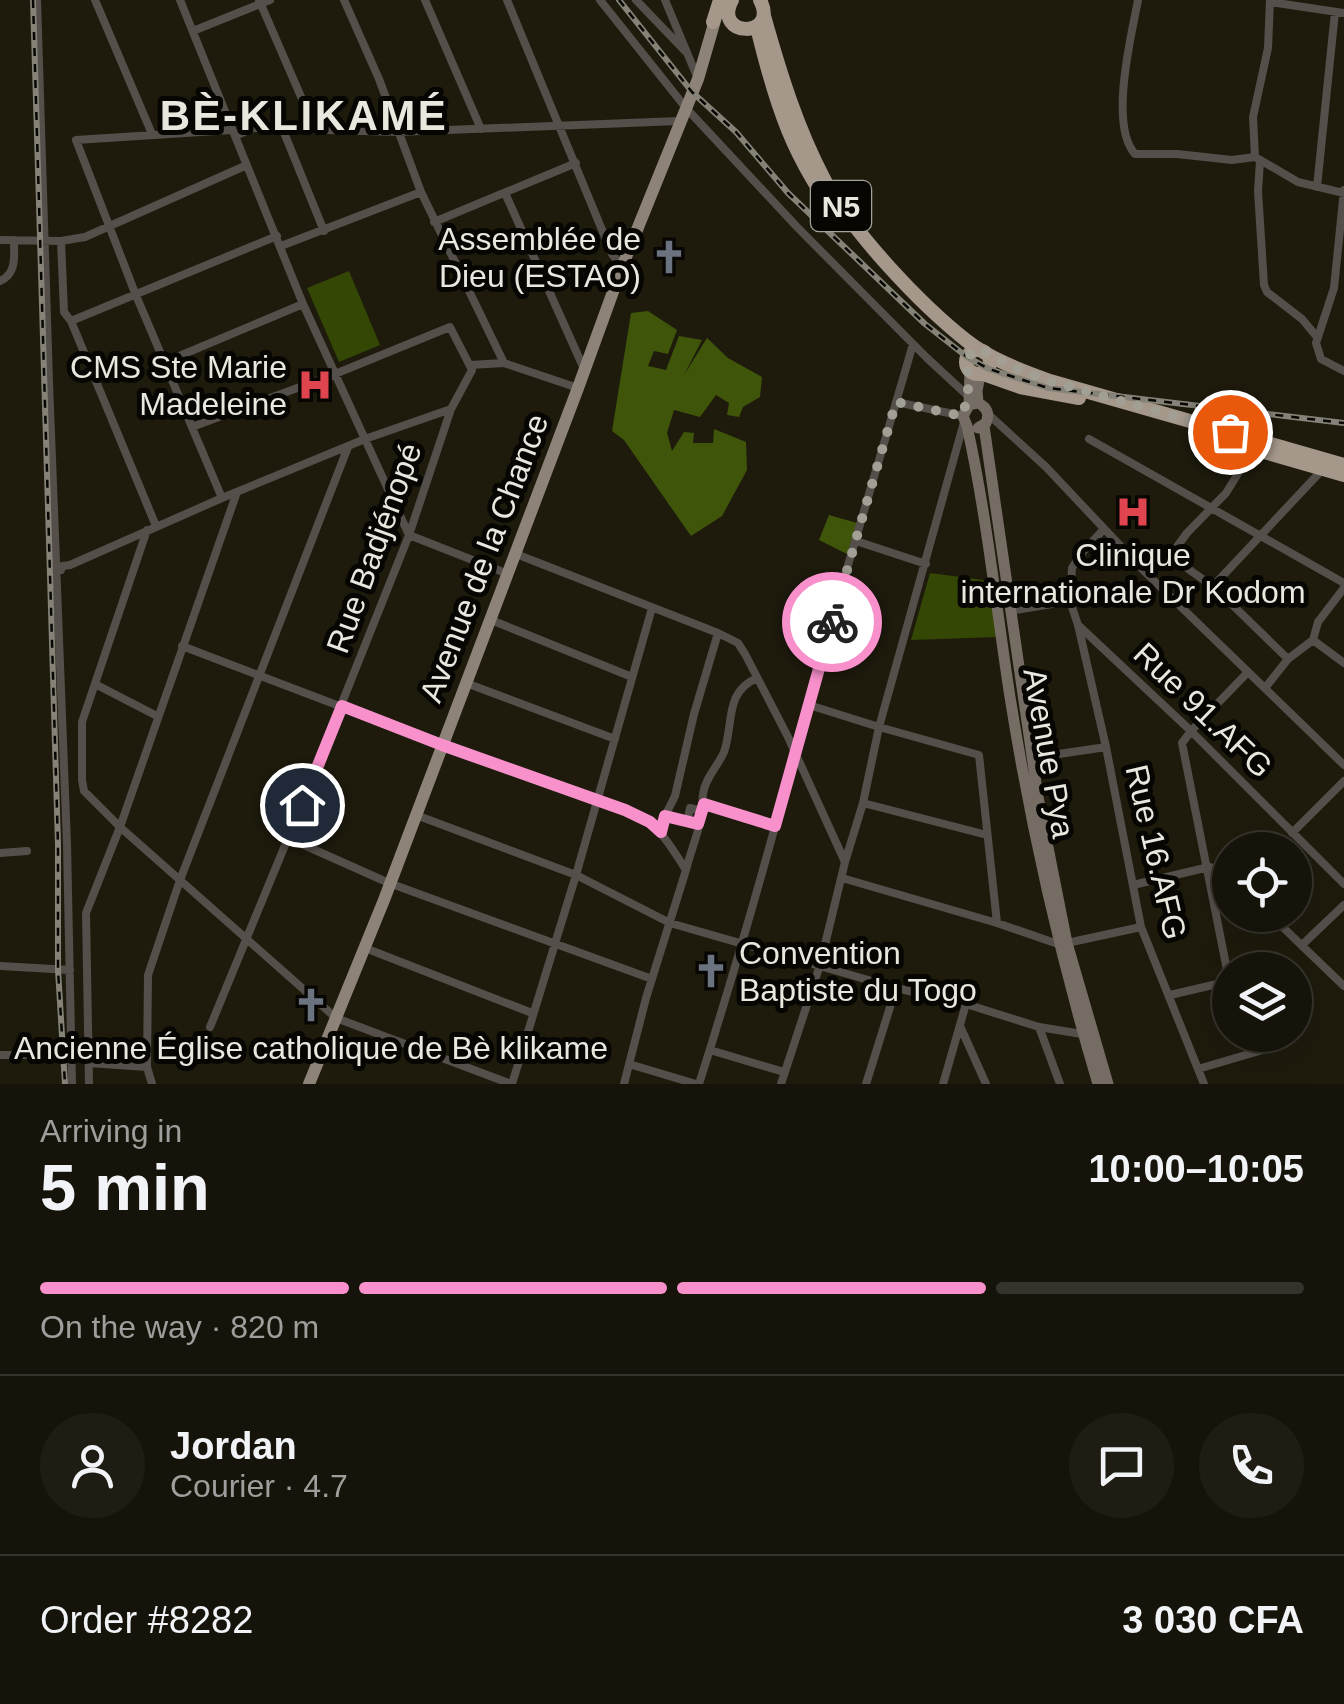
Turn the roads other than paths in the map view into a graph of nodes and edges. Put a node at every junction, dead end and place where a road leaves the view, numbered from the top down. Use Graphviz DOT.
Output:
graph roads {
  1 [pos="37,0"];
  2 [pos="95,0"];
  3 [pos="180,0"];
  4 [pos="344,0"];
  5 [pos="425,0"];
  6 [pos="507,0"];
  7 [pos="600,0"];
  8 [pos="636,0"];
  9 [pos="665,0"];
  10 [pos="1138,0"];
  11 [pos="263,1"];
  12 [pos="1270,1"];
  13 [pos="727,5"];
  14 [pos="1339,12"];
  15 [pos="760,14"];
  16 [pos="713,22"];
  17 [pos="193,31"];
  18 [pos="705,51"];
  19 [pos="688,54"];
  20 [pos="698,79"];
  21 [pos="682,114"];
  22 [pos="559,125"];
  23 [pos="316,129"];
  24 [pos="481,129"];
  25 [pos="283,130"];
  26 [pos="398,132"];
  27 [pos="234,133"];
  28 [pos="152,134"];
  29 [pos="1258,159"];
  30 [pos="576,163"];
  31 [pos="247,165"];
  32 [pos="1318,187"];
  33 [pos="421,192"];
  34 [pos="1344,192"];
  35 [pos="505,193"];
  36 [pos="434,222"];
  37 [pos="108,226"];
  38 [pos="324,231"];
  39 [pos="277,236"];
  40 [pos="0,240"];
  41 [pos="14,240"];
  42 [pos="61,241"];
  43 [pos="44,242"];
  44 [pos="281,246"];
  45 [pos="622,267"];
  46 [pos="0,281"];
  47 [pos="135,294"];
  48 [pos="303,304"];
  49 [pos="71,321"];
  50 [pos="1317,338"];
  51 [pos="913,344"];
  52 [pos="986,352"];
  53 [pos="968,354"];
  54 [pos="165,362"];
  55 [pos="504,363"];
  56 [pos="470,365"];
  57 [pos="585,371"];
  58 [pos="1344,371"];
  59 [pos="978,373"];
  60 [pos="335,374"];
  61 [pos="578,388"];
  62 [pos="896,402"];
  63 [pos="451,409"];
  64 [pos="968,411"];
  65 [pos="989,421"];
  66 [pos="192,427"];
  67 [pos="365,439"];
  68 [pos="1090,439"];
  69 [pos="348,447"];
  70 [pos="1258,451"];
  71 [pos="1344,465"];
  72 [pos="1323,469"];
  73 [pos="1344,475"];
  74 [pos="237,492"];
  75 [pos="222,498"];
  76 [pos="1212,507"];
  77 [pos="152,528"];
  78 [pos="1103,530"];
  79 [pos="409,535"];
  80 [pos="1261,537"];
  81 [pos="856,542"];
  82 [pos="516,554"];
  83 [pos="1170,556"];
  84 [pos="926,564"];
  85 [pos="1145,572"];
  86 [pos="508,574"];
  87 [pos="1344,585"];
  88 [pos="1215,588"];
  89 [pos="1070,601"];
  90 [pos="59,602"];
  91 [pos="652,608"];
  92 [pos="1010,611"];
  93 [pos="490,620"];
  94 [pos="1078,625"];
  95 [pos="718,633"];
  96 [pos="1313,640"];
  97 [pos="182,646"];
  98 [pos="1288,660"];
  99 [pos="1344,663"];
  100 [pos="1248,672"];
  101 [pos="261,676"];
  102 [pos="632,677"];
  103 [pos="757,678"];
  104 [pos="466,682"];
  105 [pos="96,684"];
  106 [pos="1265,688"];
  107 [pos="809,704"];
  108 [pos="342,706"];
  109 [pos="158,716"];
  110 [pos="880,728"];
  111 [pos="1191,731"];
  112 [pos="614,739"];
  113 [pos="1200,740"];
  114 [pos="442,745"];
  115 [pos="1106,747"];
  116 [pos="1344,747"];
  117 [pos="1182,750"];
  118 [pos="796,756"];
  119 [pos="1030,758"];
  120 [pos="1336,758"];
  121 [pos="1344,765"];
  122 [pos="1344,781"];
  123 [pos="597,800"];
  124 [pos="863,803"];
  125 [pos="703,808"];
  126 [pos="416,815"];
  127 [pos="665,816"];
  128 [pos="686,822"];
  129 [pos="698,824"];
  130 [pos="775,826"];
  131 [pos="120,828"];
  132 [pos="661,832"];
  133 [pos="1291,832"];
  134 [pos="1293,832"];
  135 [pos="987,836"];
  136 [pos="288,838"];
  137 [pos="26,851"];
  138 [pos="0,853"];
  139 [pos="1312,853"];
  140 [pos="845,862"];
  141 [pos="1209,867"];
  142 [pos="1212,868"];
  143 [pos="686,870"];
  144 [pos="576,875"];
  145 [pos="842,878"];
  146 [pos="180,880"];
  147 [pos="389,883"];
  148 [pos="1344,884"];
  149 [pos="1134,885"];
  150 [pos="1344,905"];
  151 [pos="997,922"];
  152 [pos="670,923"];
  153 [pos="1141,927"];
  154 [pos="1288,932"];
  155 [pos="246,938"];
  156 [pos="554,944"];
  157 [pos="742,944"];
  158 [pos="1062,944"];
  159 [pos="1302,945"];
  160 [pos="365,948"];
  161 [pos="1225,952"];
  162 [pos="820,965"];
  163 [pos="0,966"];
  164 [pos="70,970"];
  165 [pos="652,979"];
  166 [pos="1212,985"];
  167 [pos="1344,986"];
  168 [pos="896,988"];
  169 [pos="1170,995"];
  170 [pos="966,1004"];
  171 [pos="532,1013"];
  172 [pos="336,1018"];
  173 [pos="960,1026"];
  174 [pos="210,1027"];
  175 [pos="1039,1027"];
  176 [pos="1086,1033"];
  177 [pos="710,1050"];
  178 [pos="1252,1052"];
  179 [pos="0,1055"];
  180 [pos="28,1055"];
  181 [pos="89,1063"];
  182 [pos="630,1064"];
  183 [pos="147,1067"];
  184 [pos="1198,1068"];
  185 [pos="784,1072"];
  186 [pos="72,1084"];
  187 [pos="89,1084"];
  188 [pos="152,1084"];
  189 [pos="311,1084"];
  190 [pos="512,1084"];
  191 [pos="624,1084"];
  192 [pos="698,1084"];
  193 [pos="781,1084"];
  194 [pos="866,1084"];
  195 [pos="943,1084"];
  196 [pos="986,1084"];
  197 [pos="1060,1084"];
  198 [pos="1098,1084"];
  199 [pos="1108,1084"];
  200 [pos="1204,1084"];
  1 -- 43 [label="street"];
  2 -- 28 [label="street"];
  3 -- 17 [label="street"];
  4 -- 26 [label="street"];
  5 -- 24 [label="street"];
  6 -- 22 [label="street"];
  7 -- 21 [label="street"];
  8 -- 19 [label="street"];
  9 -- 19 [label="street"];
  10 -- 29 [label="street"];
  11 -- 17 [label="street"];
  11 -- 23 [label="street"];
  12 -- 14 [label="street"];
  12 -- 29 [label="street"];
  13 -- 15 [label="highway"];
  13 -- 16 [label="highway"];
  13 -- 18 [label="main road, Avenue de la Chance"];
  14 -- 32 [label="street"];
  15 -- 52 [label="highway, N5"];
  15 -- 53 [label="highway"];
  16 -- 18 [label="main road, Avenue de la Chance"];
  17 -- 27 [label="street"];
  18 -- 20 [label="main road, Avenue de la Chance"];
  19 -- 20 [label="street"];
  20 -- 21 [label="main road, Avenue de la Chance"];
  21 -- 22 [label="street"];
  21 -- 45 [label="main road, Avenue de la Chance"];
  21 -- 51 [label="street"];
  22 -- 24 [label="street"];
  22 -- 30 [label="street"];
  23 -- 25 [label="street"];
  23 -- 26 [label="street"];
  24 -- 26 [label="street"];
  25 -- 27 [label="street"];
  25 -- 38 [label="street"];
  26 -- 33 [label="street"];
  27 -- 28 [label="street"];
  27 -- 31 [label="street"];
  28 -- 37 [label="street"];
  29 -- 32 [label="street"];
  29 -- 50 [label="street"];
  30 -- 35 [label="street"];
  30 -- 45 [label="street"];
  31 -- 37 [label="street"];
  31 -- 39 [label="street"];
  32 -- 34 [label="street"];
  33 -- 36 [label="street"];
  33 -- 38 [label="street"];
  34 -- 50 [label="street"];
  35 -- 36 [label="street"];
  35 -- 57 [label="street"];
  36 -- 55 [label="street"];
  37 -- 42 [label="street"];
  37 -- 47 [label="street"];
  38 -- 44 [label="street"];
  39 -- 44 [label="street"];
  39 -- 47 [label="street"];
  40 -- 41 [label="street"];
  41 -- 43 [label="street"];
  41 -- 46 [label="street"];
  42 -- 43 [label="street"];
  42 -- 49 [label="street"];
  43 -- 90 [label="street"];
  44 -- 48 [label="street"];
  45 -- 57 [label="main road, Avenue de la Chance"];
  47 -- 49 [label="street"];
  47 -- 54 [label="street"];
  48 -- 54 [label="street"];
  48 -- 60 [label="street"];
  49 -- 77 [label="street"];
  50 -- 58 [label="street"];
  51 -- 62 [label="street"];
  51 -- 64 [label="street"];
  52 -- 53 [label="highway"];
  52 -- 59 [label="highway"];
  52 -- 71 [label="highway, N5"];
  53 -- 59 [label="highway"];
  54 -- 66 [label="street"];
  55 -- 56 [label="street"];
  55 -- 61 [label="street"];
  56 -- 60 [label="street"];
  56 -- 63 [label="street, Rue Badjénopé"];
  57 -- 61 [label="main road, Avenue de la Chance"];
  59 -- 64 [label="main road, Avenue Pya"];
  59 -- 70 [label="highway"];
  60 -- 66 [label="street"];
  60 -- 67 [label="street"];
  61 -- 82 [label="main road, Avenue de la Chance"];
  62 -- 64 [label="street"];
  62 -- 81 [label="street"];
  63 -- 67 [label="street"];
  63 -- 79 [label="street, Rue Badjénopé"];
  64 -- 65 [label="main road"];
  64 -- 65 [label="main road"];
  64 -- 84 [label="street"];
  64 -- 158 [label="main road, Avenue Pya"];
  65 -- 78 [label="street"];
  65 -- 92 [label="main road, Avenue Pya"];
  66 -- 75 [label="street"];
  67 -- 69 [label="street"];
  67 -- 79 [label="street"];
  68 -- 76 [label="street"];
  69 -- 74 [label="street"];
  69 -- 101 [label="street"];
  70 -- 72 [label="highway"];
  70 -- 76 [label="street"];
  72 -- 73 [label="highway"];
  72 -- 80 [label="street"];
  74 -- 75 [label="street"];
  74 -- 97 [label="street"];
  75 -- 77 [label="street"];
  76 -- 80 [label="street"];
  76 -- 83 [label="street"];
  77 -- 90 [label="street"];
  77 -- 105 [label="street"];
  78 -- 85 [label="street"];
  78 -- 89 [label="street"];
  79 -- 86 [label="street"];
  79 -- 108 [label="street, Rue Badjénopé"];
  80 -- 87 [label="street"];
  80 -- 88 [label="street"];
  81 -- 84 [label="street"];
  81 -- 107 [label="street"];
  82 -- 86 [label="main road, Avenue de la Chance"];
  82 -- 91 [label="street"];
  83 -- 85 [label="street"];
  83 -- 88 [label="street"];
  84 -- 110 [label="street"];
  85 -- 100 [label="street"];
  86 -- 93 [label="main road, Avenue de la Chance"];
  87 -- 96 [label="street"];
  88 -- 98 [label="street"];
  89 -- 92 [label="street"];
  89 -- 94 [label="street, Rue 16.AFG"];
  90 -- 164 [label="street"];
  91 -- 95 [label="street"];
  91 -- 102 [label="street"];
  92 -- 119 [label="main road, Avenue Pya"];
  93 -- 102 [label="street"];
  93 -- 104 [label="main road, Avenue de la Chance"];
  94 -- 111 [label="street, Rue 91.AFG"];
  94 -- 115 [label="street, Rue 16.AFG"];
  95 -- 103 [label="street"];
  95 -- 127 [label="street"];
  96 -- 98 [label="street"];
  96 -- 99 [label="street"];
  97 -- 101 [label="street"];
  97 -- 109 [label="street"];
  98 -- 106 [label="street"];
  100 -- 106 [label="street"];
  100 -- 111 [label="street"];
  101 -- 108 [label="street"];
  101 -- 146 [label="street"];
  102 -- 112 [label="street"];
  103 -- 118 [label="street"];
  103 -- 125 [label="street"];
  104 -- 112 [label="street"];
  104 -- 114 [label="main road, Avenue de la Chance"];
  105 -- 109 [label="street"];
  105 -- 131 [label="street"];
  106 -- 120 [label="street"];
  107 -- 110 [label="street"];
  107 -- 118 [label="street"];
  108 -- 114 [label="street"];
  108 -- 136 [label="street, Rue Badjénopé"];
  109 -- 131 [label="street"];
  110 -- 124 [label="street"];
  110 -- 135 [label="street"];
  111 -- 113 [label="street, Rue 91.AFG"];
  111 -- 117 [label="street"];
  112 -- 123 [label="street"];
  113 -- 117 [label="street"];
  113 -- 133 [label="street, Rue 91.AFG"];
  114 -- 123 [label="street"];
  114 -- 126 [label="main road, Avenue de la Chance"];
  115 -- 119 [label="street"];
  115 -- 149 [label="street, Rue 16.AFG"];
  116 -- 120 [label="street"];
  117 -- 141 [label="street"];
  118 -- 130 [label="street"];
  118 -- 140 [label="street"];
  119 -- 158 [label="main road, Avenue Pya"];
  120 -- 121 [label="street"];
  122 -- 134 [label="street"];
  123 -- 132 [label="street"];
  123 -- 144 [label="street"];
  124 -- 135 [label="street"];
  124 -- 140 [label="street"];
  125 -- 128 [label="street"];
  125 -- 129 [label="street"];
  125 -- 130 [label="street"];
  126 -- 144 [label="street"];
  126 -- 147 [label="main road, Avenue de la Chance"];
  127 -- 128 [label="street"];
  127 -- 132 [label="street"];
  128 -- 129 [label="street"];
  129 -- 143 [label="street"];
  130 -- 157 [label="street"];
  131 -- 146 [label="street"];
  131 -- 181 [label="street"];
  132 -- 143 [label="street"];
  135 -- 151 [label="street"];
  136 -- 147 [label="street"];
  136 -- 155 [label="street, Rue Badjénopé"];
  137 -- 138 [label="street"];
  139 -- 148 [label="street, Rue 91.AFG"];
  140 -- 145 [label="street"];
  141 -- 142 [label="street"];
  141 -- 149 [label="street"];
  141 -- 161 [label="street"];
  143 -- 152 [label="street"];
  144 -- 152 [label="street"];
  144 -- 156 [label="street"];
  145 -- 151 [label="street"];
  145 -- 162 [label="street"];
  146 -- 155 [label="street"];
  146 -- 183 [label="street"];
  147 -- 156 [label="street"];
  147 -- 160 [label="main road, Avenue de la Chance"];
  149 -- 153 [label="street, Rue 16.AFG"];
  150 -- 159 [label="street"];
  151 -- 158 [label="street"];
  152 -- 157 [label="street"];
  152 -- 165 [label="street"];
  153 -- 158 [label="street"];
  153 -- 169 [label="street, Rue 16.AFG"];
  154 -- 159 [label="street"];
  155 -- 172 [label="street"];
  155 -- 174 [label="street, Rue Badjénopé"];
  156 -- 165 [label="street"];
  156 -- 171 [label="street"];
  157 -- 162 [label="street"];
  157 -- 177 [label="street"];
  158 -- 176 [label="main road, Avenue Pya"];
  159 -- 167 [label="street"];
  160 -- 171 [label="street"];
  160 -- 172 [label="main road, Avenue de la Chance"];
  162 -- 168 [label="street"];
  162 -- 185 [label="street"];
  163 -- 164 [label="street"];
  164 -- 186 [label="street"];
  165 -- 182 [label="street"];
  166 -- 169 [label="street"];
  168 -- 170 [label="street"];
  168 -- 194 [label="street"];
  169 -- 184 [label="street, Rue 16.AFG"];
  170 -- 173 [label="street"];
  170 -- 175 [label="street"];
  171 -- 190 [label="street"];
  172 -- 189 [label="main road, Avenue de la Chance"];
  172 -- 190 [label="street"];
  173 -- 195 [label="street"];
  173 -- 196 [label="street"];
  175 -- 176 [label="street"];
  175 -- 197 [label="street"];
  176 -- 198 [label="main road, Avenue Pya"];
  176 -- 199 [label="main road, Avenue Pya"];
  177 -- 185 [label="street"];
  177 -- 192 [label="street"];
  178 -- 184 [label="street"];
  179 -- 180 [label="street"];
  181 -- 183 [label="street"];
  181 -- 187 [label="street"];
  182 -- 191 [label="street"];
  182 -- 192 [label="street"];
  183 -- 188 [label="street"];
  184 -- 200 [label="street, Rue 16.AFG"];
  185 -- 193 [label="street"];
}
